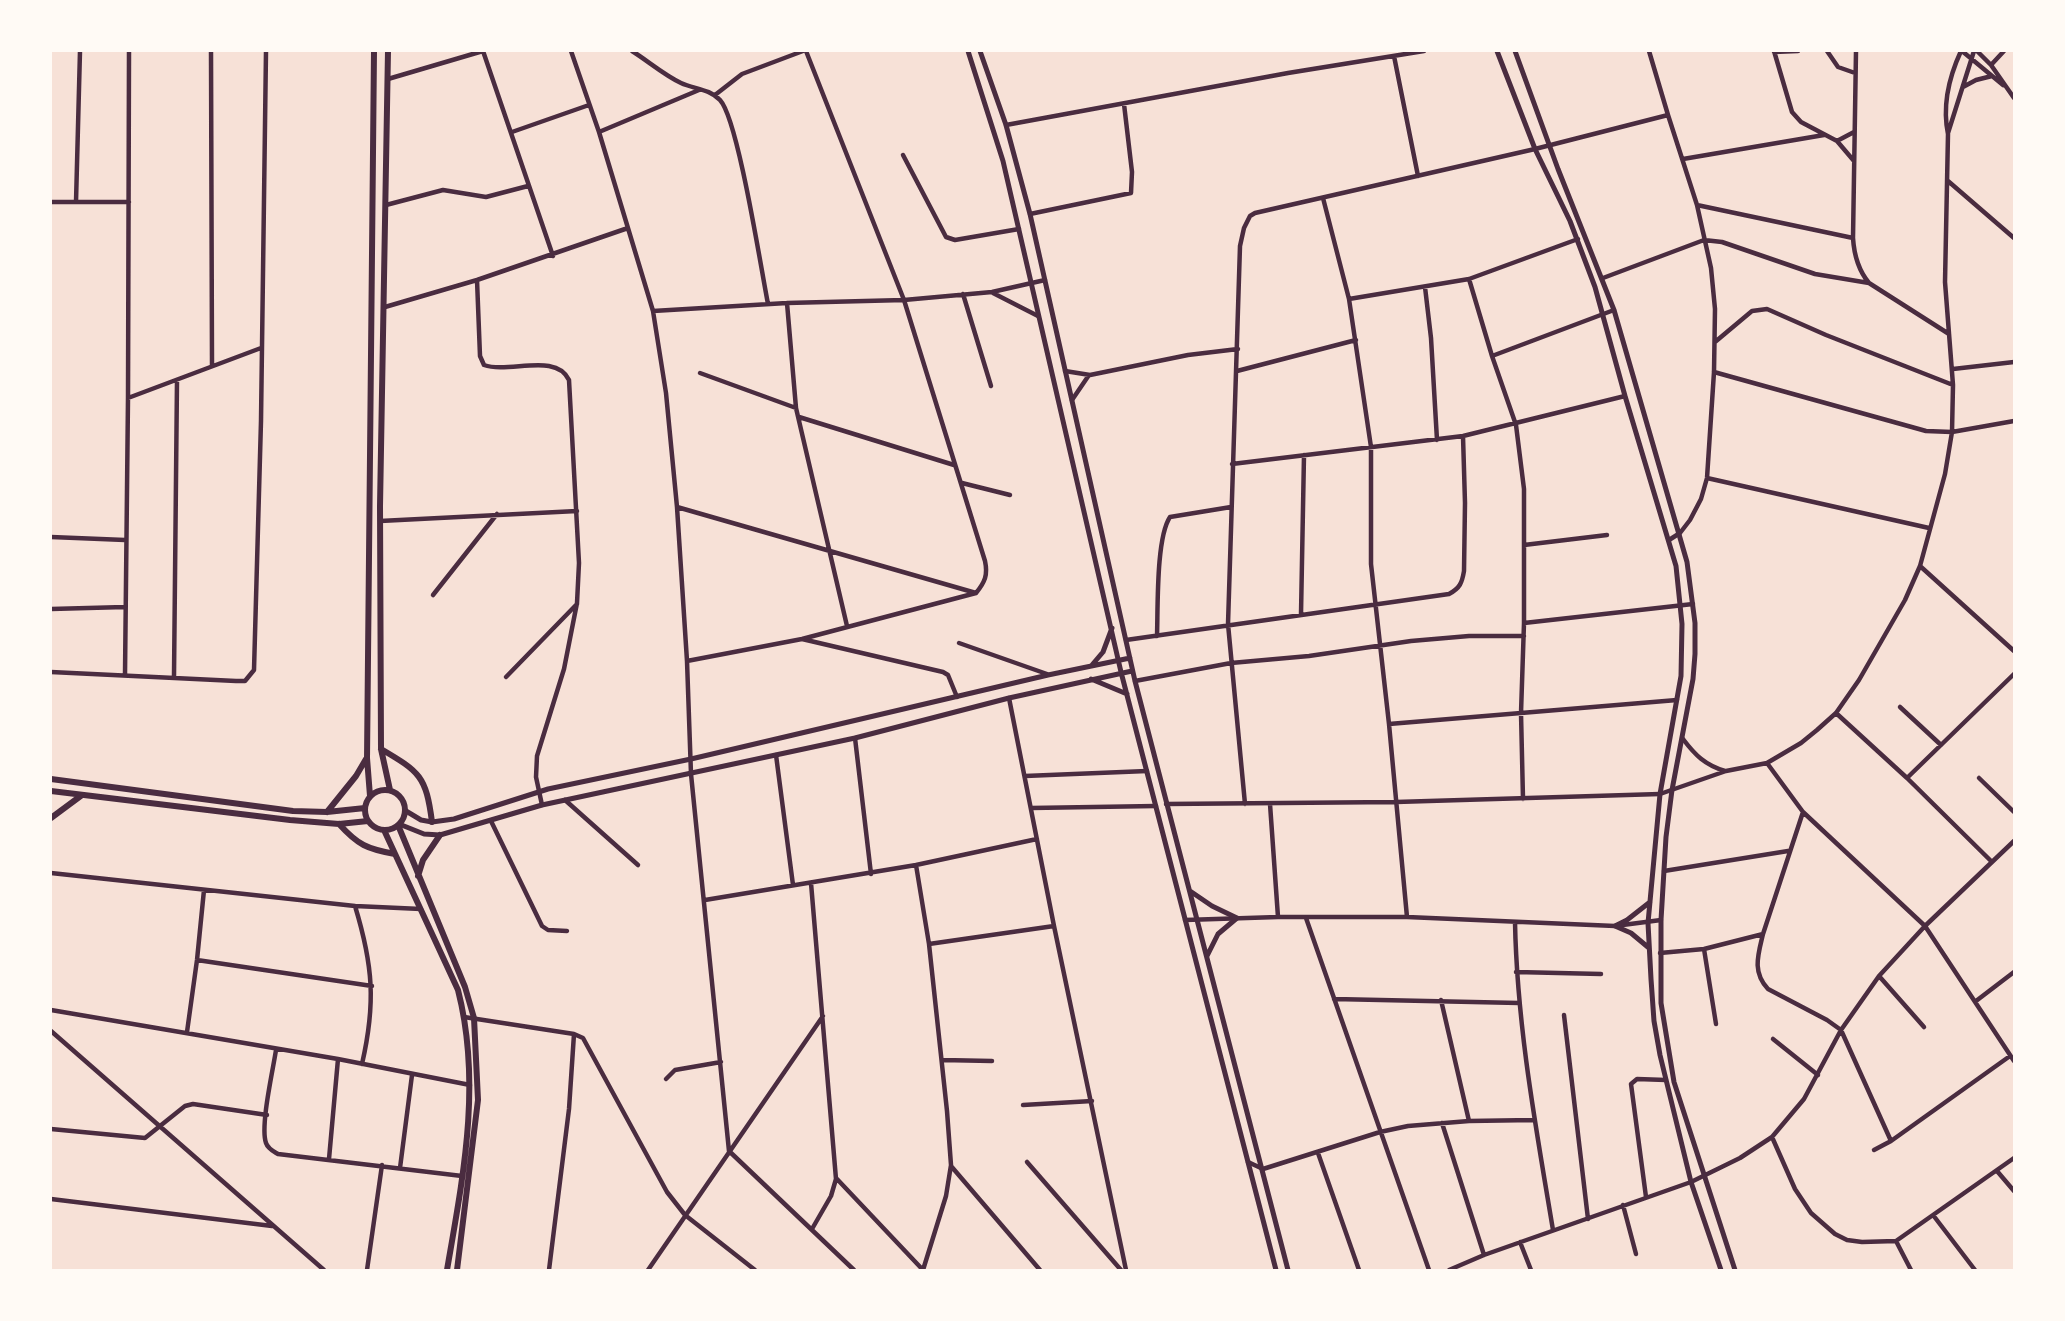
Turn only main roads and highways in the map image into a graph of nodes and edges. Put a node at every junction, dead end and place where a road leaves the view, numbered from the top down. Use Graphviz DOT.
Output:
graph roads {
  1 [pos="374,51"];
  2 [pos="388,51"];
  3 [pos="368,506"];
  4 [pos="380,506"];
  5 [pos="381,749"];
  6 [pos="367,758"];
  7 [pos="51,779"];
  8 [pos="390,790"];
  9 [pos="51,791"];
  10 [pos="82,794"];
  11 [pos="370,796"];
  12 [pos="365,808"];
  13 [pos="327,812"];
  14 [pos="51,818"];
  15 [pos="368,821"];
  16 [pos="432,822"];
  17 [pos="339,824"];
  18 [pos="399,825"];
  19 [pos="384,830"];
  20 [pos="440,835"];
  21 [pos="395,854"];
  22 [pos="418,876"];
  23 [pos="467,1177"];
  24 [pos="447,1270"];
  25 [pos="457,1270"];
  1 -- 3 [label="main road"];
  2 -- 4 [label="main road"];
  3 -- 4 [label="main road"];
  3 -- 6 [label="main road"];
  4 -- 5 [label="main road"];
  5 -- 8 [label="main road"];
  5 -- 16 [label="main road"];
  6 -- 11 [label="main road"];
  6 -- 13 [label="main road"];
  7 -- 13 [label="main road"];
  8 -- 11 [label="main road"];
  8 -- 18 [label="main road"];
  9 -- 10 [label="main road"];
  10 -- 14 [label="main road"];
  10 -- 17 [label="main road"];
  11 -- 12 [label="main road"];
  12 -- 13 [label="main road"];
  12 -- 15 [label="main road"];
  15 -- 17 [label="main road"];
  15 -- 19 [label="main road"];
  17 -- 21 [label="main road"];
  18 -- 19 [label="main road"];
  18 -- 22 [label="main road"];
  19 -- 21 [label="main road"];
  20 -- 22 [label="main road"];
  21 -- 23 [label="main road"];
  22 -- 23 [label="main road"];
  23 -- 24 [label="main road"];
  23 -- 25 [label="main road"];
}
